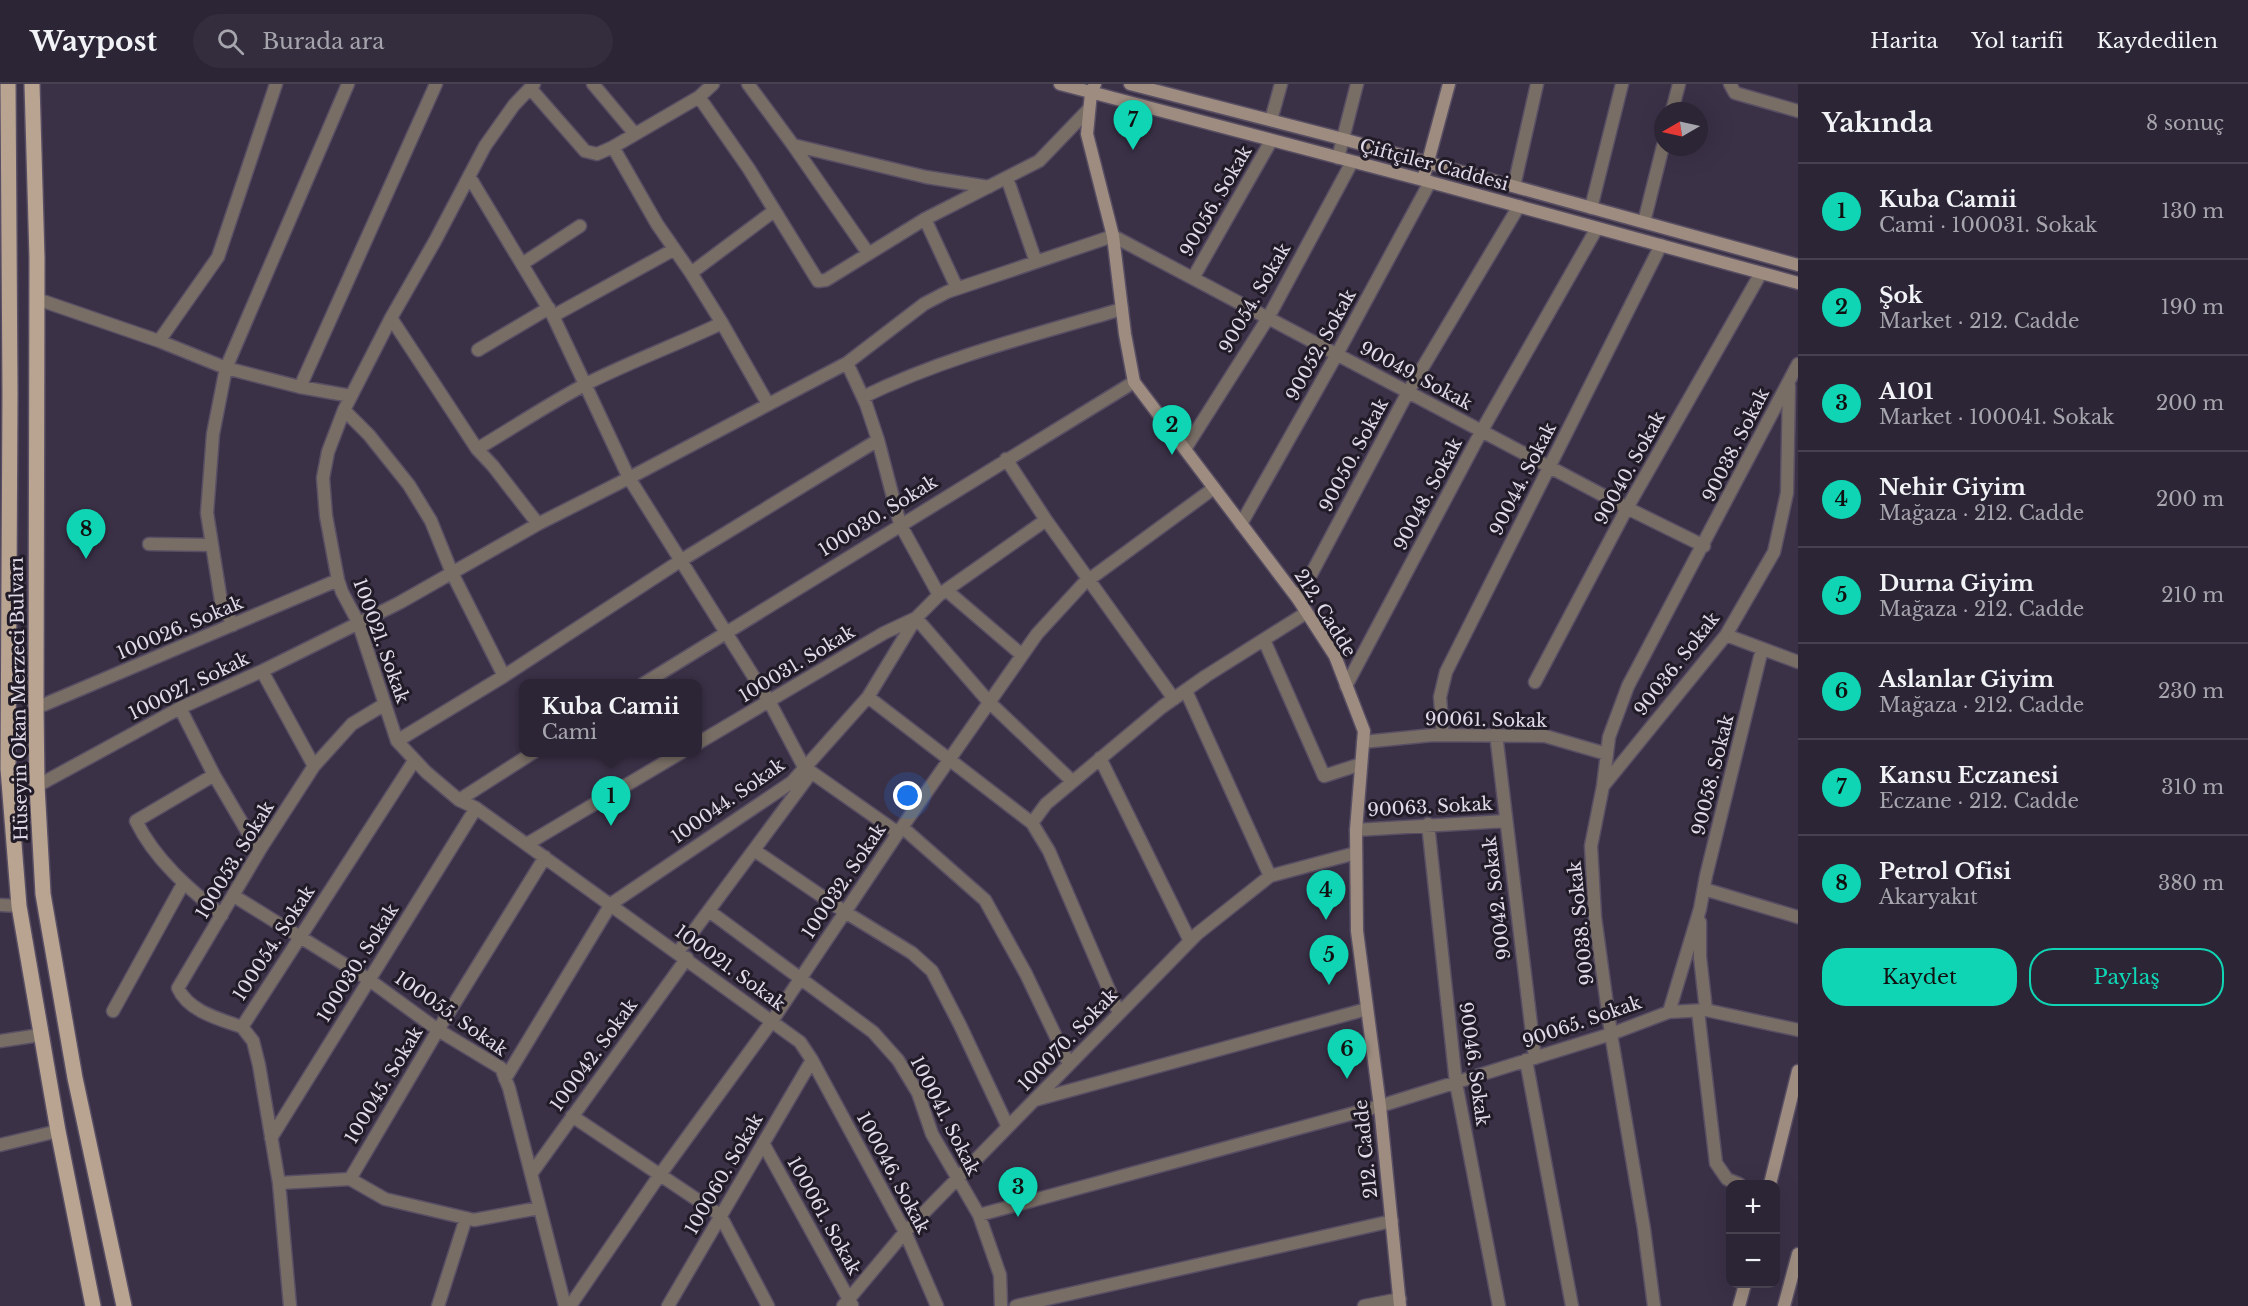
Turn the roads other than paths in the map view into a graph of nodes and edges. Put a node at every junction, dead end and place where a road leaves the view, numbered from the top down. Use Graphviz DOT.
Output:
graph roads {
  1 [pos="8,84"];
  2 [pos="32,84"];
  3 [pos="276,84"];
  4 [pos="348,84"];
  5 [pos="436,84"];
  6 [pos="593,84"];
  7 [pos="713,84"];
  8 [pos="748,84"];
  9 [pos="1060,84"];
  10 [pos="1130,84"];
  11 [pos="1281,84"];
  12 [pos="1357,84"];
  13 [pos="1449,84"];
  14 [pos="1537,84"];
  15 [pos="1622,84"];
  16 [pos="1679,84"];
  17 [pos="1730,84"];
  18 [pos="532,86"];
  19 [pos="1093,89"];
  20 [pos="699,97"];
  21 [pos="1674,102"];
  22 [pos="1089,110"];
  23 [pos="1798,111"];
  24 [pos="1271,120"];
  25 [pos="635,134"];
  26 [pos="1343,139"];
  27 [pos="1271,141"];
  28 [pos="793,145"];
  29 [pos="613,147"];
  30 [pos="1660,156"];
  31 [pos="1338,158"];
  32 [pos="1352,162"];
  33 [pos="1428,162"];
  34 [pos="468,176"];
  35 [pos="1007,178"];
  36 [pos="1426,181"];
  37 [pos="1514,186"];
  38 [pos="989,187"];
  39 [pos="1519,206"];
  40 [pos="1591,208"];
  41 [pos="774,211"];
  42 [pos="925,219"];
  43 [pos="1644,222"];
  44 [pos="580,226"];
  45 [pos="1597,228"];
  46 [pos="1113,236"];
  47 [pos="1661,245"];
  48 [pos="673,250"];
  49 [pos="868,253"];
  50 [pos="1036,262"];
  51 [pos="522,264"];
  52 [pos="1798,265"];
  53 [pos="691,273"];
  54 [pos="1761,273"];
  55 [pos="1193,278"];
  56 [pos="1798,283"];
  57 [pos="957,288"];
  58 [pos="38,299"];
  59 [pos="1122,309"];
  60 [pos="551,312"];
  61 [pos="391,318"];
  62 [pos="1268,318"];
  63 [pos="722,323"];
  64 [pos="159,342"];
  65 [pos="478,350"];
  66 [pos="1337,354"];
  67 [pos="847,363"];
  68 [pos="1798,364"];
  69 [pos="226,368"];
  70 [pos="1789,381"];
  71 [pos="1134,382"];
  72 [pos="587,384"];
  73 [pos="300,387"];
  74 [pos="1408,392"];
  75 [pos="5,394"];
  76 [pos="351,396"];
  77 [pos="862,397"];
  78 [pos="768,404"];
  79 [pos="344,410"];
  80 [pos="1481,432"];
  81 [pos="878,440"];
  82 [pos="477,449"];
  83 [pos="1185,449"];
  84 [pos="1006,459"];
  85 [pos="1550,467"];
  86 [pos="629,478"];
  87 [pos="1214,488"];
  88 [pos="1792,495"];
  89 [pos="1627,508"];
  90 [pos="1046,520"];
  91 [pos="538,524"];
  92 [pos="900,524"];
  93 [pos="1241,524"];
  94 [pos="149,544"];
  95 [pos="211,545"];
  96 [pos="1704,546"];
  97 [pos="680,561"];
  98 [pos="452,573"];
  99 [pos="1089,579"];
  100 [pos="338,580"];
  101 [pos="942,593"];
  102 [pos="1298,599"];
  103 [pos="1306,613"];
  104 [pos="916,618"];
  105 [pos="358,622"];
  106 [pos="233,625"];
  107 [pos="724,632"];
  108 [pos="1726,635"];
  109 [pos="1264,640"];
  110 [pos="1762,650"];
  111 [pos="1022,655"];
  112 [pos="1798,662"];
  113 [pos="262,671"];
  114 [pos="504,676"];
  115 [pos="651,679"];
  116 [pos="1534,682"];
  117 [pos="1346,686"];
  118 [pos="1186,691"];
  119 [pos="868,697"];
  120 [pos="1174,699"];
  121 [pos="768,701"];
  122 [pos="989,702"];
  123 [pos="385,704"];
  124 [pos="36,708"];
  125 [pos="180,708"];
  126 [pos="1443,735"];
  127 [pos="1496,735"];
  128 [pos="398,741"];
  129 [pos="702,741"];
  130 [pos="1363,742"];
  131 [pos="1607,754"];
  132 [pos="528,757"];
  133 [pos="675,757"];
  134 [pos="1100,758"];
  135 [pos="949,760"];
  136 [pos="414,761"];
  137 [pos="1361,764"];
  138 [pos="314,766"];
  139 [pos="4,767"];
  140 [pos="807,770"];
  141 [pos="214,775"];
  142 [pos="1072,782"];
  143 [pos="37,786"];
  144 [pos="1603,786"];
  145 [pos="459,800"];
  146 [pos="476,808"];
  147 [pos="1506,821"];
  148 [pos="1032,823"];
  149 [pos="1428,824"];
  150 [pos="900,830"];
  151 [pos="1356,830"];
  152 [pos="527,844"];
  153 [pos="261,848"];
  154 [pos="754,850"];
  155 [pos="1356,853"];
  156 [pos="545,857"];
  157 [pos="1270,876"];
  158 [pos="183,884"];
  159 [pos="1704,889"];
  160 [pos="234,896"];
  161 [pos="610,904"];
  162 [pos="0,905"];
  163 [pos="19,906"];
  164 [pos="1700,909"];
  165 [pos="709,911"];
  166 [pos="845,912"];
  167 [pos="222,915"];
  168 [pos="1798,917"];
  169 [pos="299,937"];
  170 [pos="1190,941"];
  171 [pos="683,955"];
  172 [pos="801,978"];
  173 [pos="369,979"];
  174 [pos="1367,1009"];
  175 [pos="1702,1010"];
  176 [pos="113,1011"];
  177 [pos="1669,1012"];
  178 [pos="1119,1014"];
  179 [pos="772,1020"];
  180 [pos="242,1027"];
  181 [pos="438,1030"];
  182 [pos="1798,1030"];
  183 [pos="1611,1034"];
  184 [pos="40,1035"];
  185 [pos="0,1041"];
  186 [pos="1530,1059"];
  187 [pos="812,1060"];
  188 [pos="1069,1064"];
  189 [pos="1798,1071"];
  190 [pos="505,1078"];
  191 [pos="1456,1083"];
  192 [pos="1034,1100"];
  193 [pos="1380,1106"];
  194 [pos="572,1116"];
  195 [pos="1008,1126"];
  196 [pos="57,1131"];
  197 [pos="271,1138"];
  198 [pos="763,1143"];
  199 [pos="0,1145"];
  200 [pos="531,1174"];
  201 [pos="659,1176"];
  202 [pos="350,1179"];
  203 [pos="957,1179"];
  204 [pos="1729,1180"];
  205 [pos="1771,1180"];
  206 [pos="279,1183"];
  207 [pos="539,1208"];
  208 [pos="720,1215"];
  209 [pos="979,1215"];
  210 [pos="466,1218"];
  211 [pos="1392,1221"];
  212 [pos="905,1232"];
  213 [pos="1798,1254"];
  214 [pos="1744,1288"];
  215 [pos="673,1303"];
  216 [pos="1400,1303"];
  217 [pos="848,1304"];
  218 [pos="93,1306"];
  219 [pos="124,1306"];
  220 [pos="290,1306"];
  221 [pos="438,1306"];
  222 [pos="565,1306"];
  223 [pos="570,1306"];
  224 [pos="768,1306"];
  225 [pos="937,1306"];
  226 [pos="1002,1306"];
  227 [pos="1016,1306"];
  228 [pos="1364,1306"];
  229 [pos="1499,1306"];
  230 [pos="1572,1306"];
  231 [pos="1654,1306"];
  232 [pos="1739,1306"];
  233 [pos="1784,1306"];
  1 -- 75 [label="main road, Hüseyin Okan Merzeci Bulvarı"];
  2 -- 58 [label="main road, Hüseyin Okan Merzeci Bulvarı"];
  3 -- 64 [label="street"];
  4 -- 69 [label="street"];
  5 -- 73 [label="street"];
  6 -- 25 [label="street"];
  7 -- 20 [label="street"];
  8 -- 28 [label="street"];
  9 -- 19 [label="street, Çiftçiler Caddesi"];
  10 -- 24 [label="street, Çiftçiler Caddesi"];
  11 -- 24 [label="street"];
  12 -- 26 [label="street"];
  13 -- 33 [label="street"];
  14 -- 37 [label="street"];
  15 -- 40 [label="street"];
  16 -- 21 [label="street"];
  17 -- 23 [label="street"];
  18 -- 29 [label="street"];
  18 -- 34 [label="street, 100021. Sokak"];
  19 -- 22 [label="street, 212. Cadde"];
  19 -- 27 [label="street, Çiftçiler Caddesi"];
  20 -- 25 [label="street"];
  20 -- 41 [label="street"];
  22 -- 35 [label="street"];
  22 -- 46 [label="street, 212. Cadde"];
  24 -- 26 [label="street, Çiftçiler Caddesi"];
  25 -- 29 [label="street"];
  26 -- 31 [label="street"];
  26 -- 33 [label="street, Çiftçiler Caddesi"];
  27 -- 31 [label="street, Çiftçiler Caddesi"];
  27 -- 55 [label="street, 90056. Sokak"];
  28 -- 38 [label="street"];
  28 -- 49 [label="street"];
  29 -- 48 [label="street"];
  30 -- 43 [label="street"];
  31 -- 32 [label="street, Çiftçiler Caddesi"];
  32 -- 36 [label="street, Çiftçiler Caddesi"];
  32 -- 62 [label="street, 90054. Sokak"];
  33 -- 36 [label="street"];
  33 -- 37 [label="street, Çiftçiler Caddesi"];
  34 -- 51 [label="street"];
  34 -- 61 [label="street, 100021. Sokak"];
  35 -- 38 [label="street"];
  35 -- 50 [label="street"];
  36 -- 39 [label="street, Çiftçiler Caddesi"];
  36 -- 66 [label="street, 90052. Sokak"];
  37 -- 40 [label="street, Çiftçiler Caddesi"];
  38 -- 42 [label="street"];
  39 -- 45 [label="street, Çiftçiler Caddesi"];
  39 -- 74 [label="street, 90050. Sokak"];
  40 -- 43 [label="street, Çiftçiler Caddesi"];
  41 -- 49 [label="street"];
  41 -- 53 [label="street"];
  42 -- 49 [label="street"];
  42 -- 57 [label="street"];
  43 -- 52 [label="street, Çiftçiler Caddesi"];
  44 -- 51 [label="street"];
  45 -- 47 [label="street, Çiftçiler Caddesi"];
  45 -- 80 [label="street, 90048. Sokak"];
  46 -- 50 [label="street, 100027. Sokak"];
  46 -- 55 [label="street, 90049. Sokak"];
  46 -- 59 [label="street, 212. Cadde"];
  47 -- 54 [label="street, Çiftçiler Caddesi"];
  47 -- 85 [label="street, 90044. Sokak"];
  48 -- 53 [label="street"];
  48 -- 60 [label="street"];
  50 -- 57 [label="street, 100027. Sokak"];
  51 -- 60 [label="street"];
  53 -- 63 [label="street"];
  54 -- 56 [label="street, Çiftçiler Caddesi"];
  54 -- 89 [label="street, 90040. Sokak"];
  55 -- 62 [label="street, 90049. Sokak"];
  57 -- 67 [label="street, 100027. Sokak"];
  58 -- 64 [label="street"];
  58 -- 124 [label="main road, Hüseyin Okan Merzeci Bulvarı"];
  59 -- 71 [label="street, 212. Cadde"];
  59 -- 77 [label="street"];
  60 -- 65 [label="street"];
  60 -- 72 [label="street"];
  61 -- 76 [label="street, 100021. Sokak"];
  61 -- 82 [label="street"];
  62 -- 66 [label="street, 90049. Sokak"];
  62 -- 83 [label="street, 90054. Sokak"];
  63 -- 72 [label="street"];
  63 -- 78 [label="street"];
  64 -- 69 [label="street"];
  66 -- 74 [label="street, 90049. Sokak"];
  66 -- 93 [label="street, 90052. Sokak"];
  67 -- 77 [label="street"];
  67 -- 78 [label="street, 100027. Sokak"];
  68 -- 70 [label="street, 90038. Sokak"];
  69 -- 73 [label="street"];
  69 -- 95 [label="street"];
  70 -- 88 [label="street, 90036. Sokak"];
  70 -- 96 [label="street, 90038. Sokak"];
  71 -- 83 [label="street, 212. Cadde"];
  71 -- 84 [label="street, 100030. Sokak"];
  72 -- 82 [label="street"];
  72 -- 86 [label="street"];
  73 -- 76 [label="street"];
  74 -- 80 [label="street, 90049. Sokak"];
  74 -- 102 [label="street, 90050. Sokak"];
  75 -- 139 [label="main road, Hüseyin Okan Merzeci Bulvarı"];
  76 -- 79 [label="street, 100021. Sokak"];
  77 -- 81 [label="street"];
  78 -- 86 [label="street, 100027. Sokak"];
  79 -- 98 [label="street"];
  79 -- 100 [label="street, 100021. Sokak"];
  80 -- 85 [label="street, 90049. Sokak"];
  80 -- 117 [label="street, 90048. Sokak"];
  81 -- 92 [label="street"];
  81 -- 97 [label="street"];
  82 -- 91 [label="street"];
  83 -- 87 [label="street, 212. Cadde"];
  84 -- 90 [label="street"];
  84 -- 92 [label="street, 100030. Sokak"];
  85 -- 89 [label="street, 90049. Sokak"];
  85 -- 126 [label="street, 90044. Sokak"];
  86 -- 91 [label="street, 100027. Sokak"];
  86 -- 97 [label="street"];
  87 -- 93 [label="street, 212. Cadde"];
  87 -- 99 [label="street, 100032. Sokak"];
  88 -- 108 [label="street, 90036. Sokak"];
  89 -- 96 [label="street, 90049. Sokak"];
  89 -- 116 [label="street, 90040. Sokak"];
  90 -- 99 [label="street"];
  90 -- 101 [label="street, 100044. Sokak"];
  91 -- 98 [label="street, 100027. Sokak"];
  92 -- 101 [label="street"];
  92 -- 107 [label="street, 100030. Sokak"];
  93 -- 102 [label="street, 212. Cadde"];
  94 -- 95 [label="street"];
  95 -- 106 [label="street"];
  96 -- 131 [label="street, 90038. Sokak"];
  97 -- 107 [label="street"];
  97 -- 114 [label="street"];
  98 -- 105 [label="street, 100027. Sokak"];
  98 -- 114 [label="street"];
  99 -- 111 [label="street, 100032. Sokak"];
  99 -- 120 [label="street"];
  100 -- 105 [label="street, 100021. Sokak"];
  100 -- 106 [label="street, 100026. Sokak"];
  101 -- 104 [label="street, 100044. Sokak"];
  101 -- 111 [label="street"];
  102 -- 103 [label="street, 212. Cadde"];
  103 -- 109 [label="street"];
  103 -- 117 [label="street, 212. Cadde"];
  104 -- 119 [label="street, 100044. Sokak"];
  104 -- 121 [label="street, 100031. Sokak"];
  104 -- 122 [label="street"];
  105 -- 113 [label="street, 100027. Sokak"];
  105 -- 123 [label="street, 100021. Sokak"];
  106 -- 124 [label="street, 100026. Sokak"];
  107 -- 115 [label="street, 100030. Sokak"];
  107 -- 121 [label="street"];
  108 -- 110 [label="street"];
  108 -- 144 [label="street, 90036. Sokak"];
  109 -- 118 [label="street"];
  109 -- 137 [label="street"];
  110 -- 112 [label="street"];
  110 -- 159 [label="street, 90058. Sokak"];
  111 -- 122 [label="street, 100032. Sokak"];
  113 -- 125 [label="street, 100027. Sokak"];
  113 -- 138 [label="street"];
  114 -- 128 [label="street"];
  117 -- 130 [label="street, 212. Cadde"];
  118 -- 120 [label="street"];
  118 -- 157 [label="street"];
  119 -- 135 [label="street"];
  119 -- 140 [label="street, 100044. Sokak"];
  120 -- 134 [label="street"];
  121 -- 129 [label="street, 100031. Sokak"];
  121 -- 140 [label="street"];
  122 -- 135 [label="street, 100032. Sokak"];
  122 -- 142 [label="street"];
  123 -- 128 [label="street, 100021. Sokak"];
  123 -- 138 [label="street, 100053. Sokak"];
  124 -- 143 [label="main road, Hüseyin Okan Merzeci Bulvarı"];
  125 -- 141 [label="street"];
  125 -- 143 [label="street, 100027. Sokak"];
  126 -- 127 [label="street, 90061. Sokak"];
  126 -- 130 [label="street, 90061. Sokak"];
  127 -- 131 [label="street, 90061. Sokak"];
  127 -- 147 [label="street, 90042. Sokak"];
  128 -- 136 [label="street, 100021. Sokak"];
  130 -- 137 [label="street, 212. Cadde"];
  131 -- 144 [label="street, 90038. Sokak"];
  132 -- 145 [label="street"];
  133 -- 152 [label="street"];
  134 -- 142 [label="street"];
  134 -- 170 [label="street"];
  135 -- 148 [label="street"];
  135 -- 150 [label="street, 100032. Sokak"];
  136 -- 145 [label="street, 100021. Sokak"];
  136 -- 169 [label="street, 100054. Sokak"];
  137 -- 151 [label="street, 212. Cadde"];
  138 -- 153 [label="street, 100053. Sokak"];
  139 -- 163 [label="main road, Hüseyin Okan Merzeci Bulvarı"];
  140 -- 150 [label="street"];
  140 -- 154 [label="street, 100042. Sokak"];
  140 -- 161 [label="street, 100044. Sokak"];
  141 -- 153 [label="street"];
  141 -- 158 [label="street"];
  142 -- 148 [label="street"];
  143 -- 219 [label="main road, Hüseyin Okan Merzeci Bulvarı"];
  144 -- 183 [label="street, 90038. Sokak"];
  145 -- 146 [label="street, 100021. Sokak"];
  146 -- 152 [label="street, 100021. Sokak"];
  146 -- 173 [label="street, 100030. Sokak"];
  147 -- 149 [label="street, 90063. Sokak"];
  147 -- 186 [label="street, 90042. Sokak"];
  148 -- 178 [label="street"];
  149 -- 151 [label="street, 90063. Sokak"];
  149 -- 191 [label="street, 90046. Sokak"];
  150 -- 166 [label="street, 100032. Sokak"];
  150 -- 188 [label="street"];
  151 -- 155 [label="street, 212. Cadde"];
  152 -- 156 [label="street, 100021. Sokak"];
  153 -- 160 [label="street, 100053. Sokak"];
  154 -- 165 [label="street, 100042. Sokak"];
  154 -- 166 [label="street"];
  155 -- 157 [label="street, 100070. Sokak"];
  155 -- 174 [label="street, 212. Cadde"];
  156 -- 161 [label="street, 100021. Sokak"];
  156 -- 181 [label="street, 100045. Sokak"];
  157 -- 170 [label="street, 100070. Sokak"];
  158 -- 167 [label="street"];
  158 -- 176 [label="street"];
  159 -- 164 [label="street, 90058. Sokak"];
  159 -- 168 [label="street"];
  160 -- 167 [label="street, 100053. Sokak"];
  160 -- 169 [label="street, 100055. Sokak"];
  161 -- 171 [label="street, 100021. Sokak"];
  161 -- 190 [label="street, 100044. Sokak"];
  162 -- 163 [label="street"];
  163 -- 184 [label="main road, Hüseyin Okan Merzeci Bulvarı"];
  164 -- 175 [label="street, 90058. Sokak"];
  164 -- 177 [label="street, 90058. Sokak"];
  165 -- 171 [label="street, 100042. Sokak"];
  165 -- 172 [label="street, 100041. Sokak"];
  166 -- 172 [label="street, 100032. Sokak"];
  166 -- 195 [label="street"];
  167 -- 180 [label="street, 100053. Sokak"];
  169 -- 173 [label="street, 100055. Sokak"];
  169 -- 180 [label="street, 100054. Sokak"];
  170 -- 178 [label="street, 100070. Sokak"];
  171 -- 179 [label="street, 100021. Sokak"];
  171 -- 194 [label="street, 100042. Sokak"];
  172 -- 179 [label="street, 100032. Sokak"];
  172 -- 203 [label="street, 100041. Sokak"];
  173 -- 181 [label="street, 100055. Sokak"];
  173 -- 197 [label="street, 100030. Sokak"];
  174 -- 192 [label="street"];
  174 -- 193 [label="street, 212. Cadde"];
  175 -- 177 [label="street, 90065. Sokak"];
  175 -- 182 [label="street, 90065. Sokak"];
  175 -- 204 [label="street, 90058. Sokak"];
  177 -- 183 [label="street, 90065. Sokak"];
  178 -- 188 [label="street, 100070. Sokak"];
  179 -- 187 [label="street, 100021. Sokak"];
  179 -- 201 [label="street, 100032. Sokak"];
  180 -- 197 [label="street, 100054. Sokak"];
  181 -- 190 [label="street, 100055. Sokak"];
  181 -- 202 [label="street, 100045. Sokak"];
  183 -- 186 [label="street, 90065. Sokak"];
  183 -- 231 [label="street, 90038. Sokak"];
  184 -- 185 [label="street"];
  184 -- 196 [label="main road, Hüseyin Okan Merzeci Bulvarı"];
  186 -- 191 [label="street, 90065. Sokak"];
  186 -- 230 [label="street, 90042. Sokak"];
  187 -- 198 [label="street, 100060. Sokak"];
  187 -- 212 [label="street, 100046. Sokak"];
  188 -- 192 [label="street, 100070. Sokak"];
  189 -- 205 [label="street"];
  190 -- 200 [label="street, 100055. Sokak"];
  191 -- 193 [label="street, 90065. Sokak"];
  191 -- 229 [label="street, 90046. Sokak"];
  192 -- 195 [label="street, 100070. Sokak"];
  193 -- 209 [label="street, 90065. Sokak"];
  193 -- 211 [label="street, 212. Cadde"];
  194 -- 200 [label="street, 100042. Sokak"];
  194 -- 201 [label="street"];
  195 -- 203 [label="street, 100070. Sokak"];
  196 -- 199 [label="street"];
  196 -- 218 [label="main road, Hüseyin Okan Merzeci Bulvarı"];
  197 -- 206 [label="street, 100054. Sokak"];
  198 -- 208 [label="street, 100060. Sokak"];
  198 -- 217 [label="street, 100061. Sokak"];
  200 -- 207 [label="street, 100055. Sokak"];
  201 -- 208 [label="street"];
  201 -- 223 [label="street, 100032. Sokak"];
  202 -- 206 [label="street"];
  202 -- 210 [label="street"];
  203 -- 209 [label="street, 100041. Sokak"];
  203 -- 212 [label="street, 100070. Sokak"];
  206 -- 220 [label="street, 100054. Sokak"];
  207 -- 210 [label="street"];
  207 -- 222 [label="street, 100055. Sokak"];
  208 -- 215 [label="street, 100060. Sokak"];
  208 -- 224 [label="street"];
  209 -- 226 [label="street, 100041. Sokak"];
  210 -- 221 [label="street"];
  211 -- 216 [label="street, 212. Cadde"];
  211 -- 227 [label="street"];
  212 -- 217 [label="street, 100070. Sokak"];
  212 -- 225 [label="street, 100046. Sokak"];
  213 -- 233 [label="street"];
  214 -- 232 [label="street"];
  216 -- 228 [label="street"];
}
